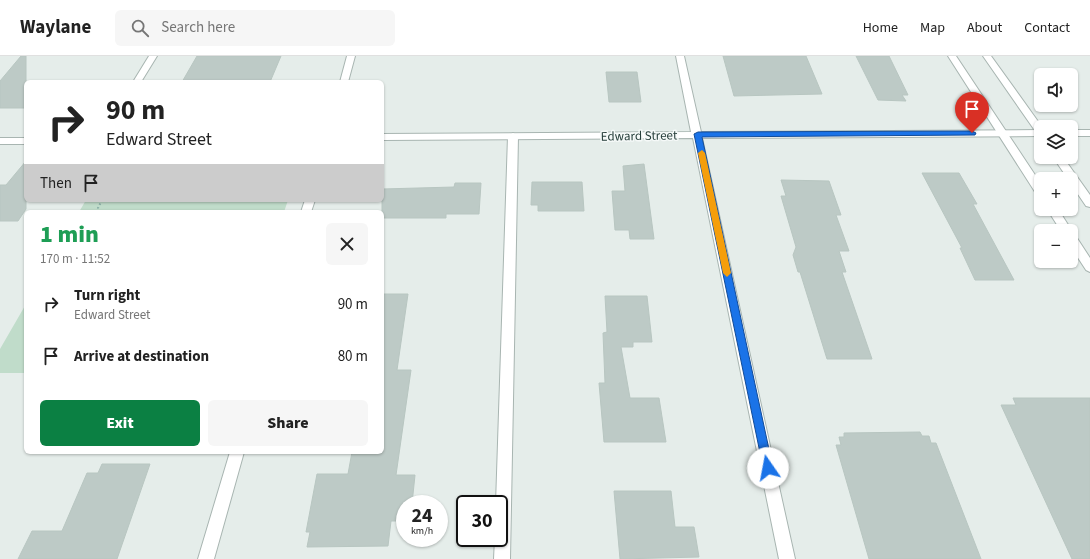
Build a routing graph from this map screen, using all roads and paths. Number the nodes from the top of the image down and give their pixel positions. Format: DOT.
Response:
graph roads {
  1 [pos="153,56"];
  2 [pos="351,56"];
  3 [pos="680,56"];
  4 [pos="952,56"];
  5 [pos="987,56"];
  6 [pos="138,80"];
  7 [pos="345,80"];
  8 [pos="1034,123"];
  9 [pos="1003,133"];
  10 [pos="1034,133"];
  11 [pos="1078,133"];
  12 [pos="1090,133"];
  13 [pos="698,134"];
  14 [pos="513,136"];
  15 [pos="384,137"];
  16 [pos="0,141"];
  17 [pos="24,141"];
  18 [pos="1063,164"];
  19 [pos="1034,181"];
  20 [pos="1090,203"];
  21 [pos="1078,249"];
  22 [pos="1090,267"];
  23 [pos="236,454"];
  24 [pos="206,559"];
  25 [pos="502,559"];
  26 [pos="787,559"];
  1 -- 6 [label="street"];
  2 -- 7 [label="street"];
  3 -- 13 [label="street"];
  4 -- 9 [label="street"];
  5 -- 8 [label="street"];
  9 -- 10 [label="street, Edward Street"];
  9 -- 13 [label="street, Edward Street"];
  9 -- 19 [label="street"];
  11 -- 12 [label="street"];
  13 -- 14 [label="street, Edward Street"];
  13 -- 26 [label="street"];
  14 -- 15 [label="street, Edward Street"];
  14 -- 25 [label="street"];
  16 -- 17 [label="street"];
  18 -- 20 [label="street"];
  21 -- 22 [label="street"];
  23 -- 24 [label="street"];
}
